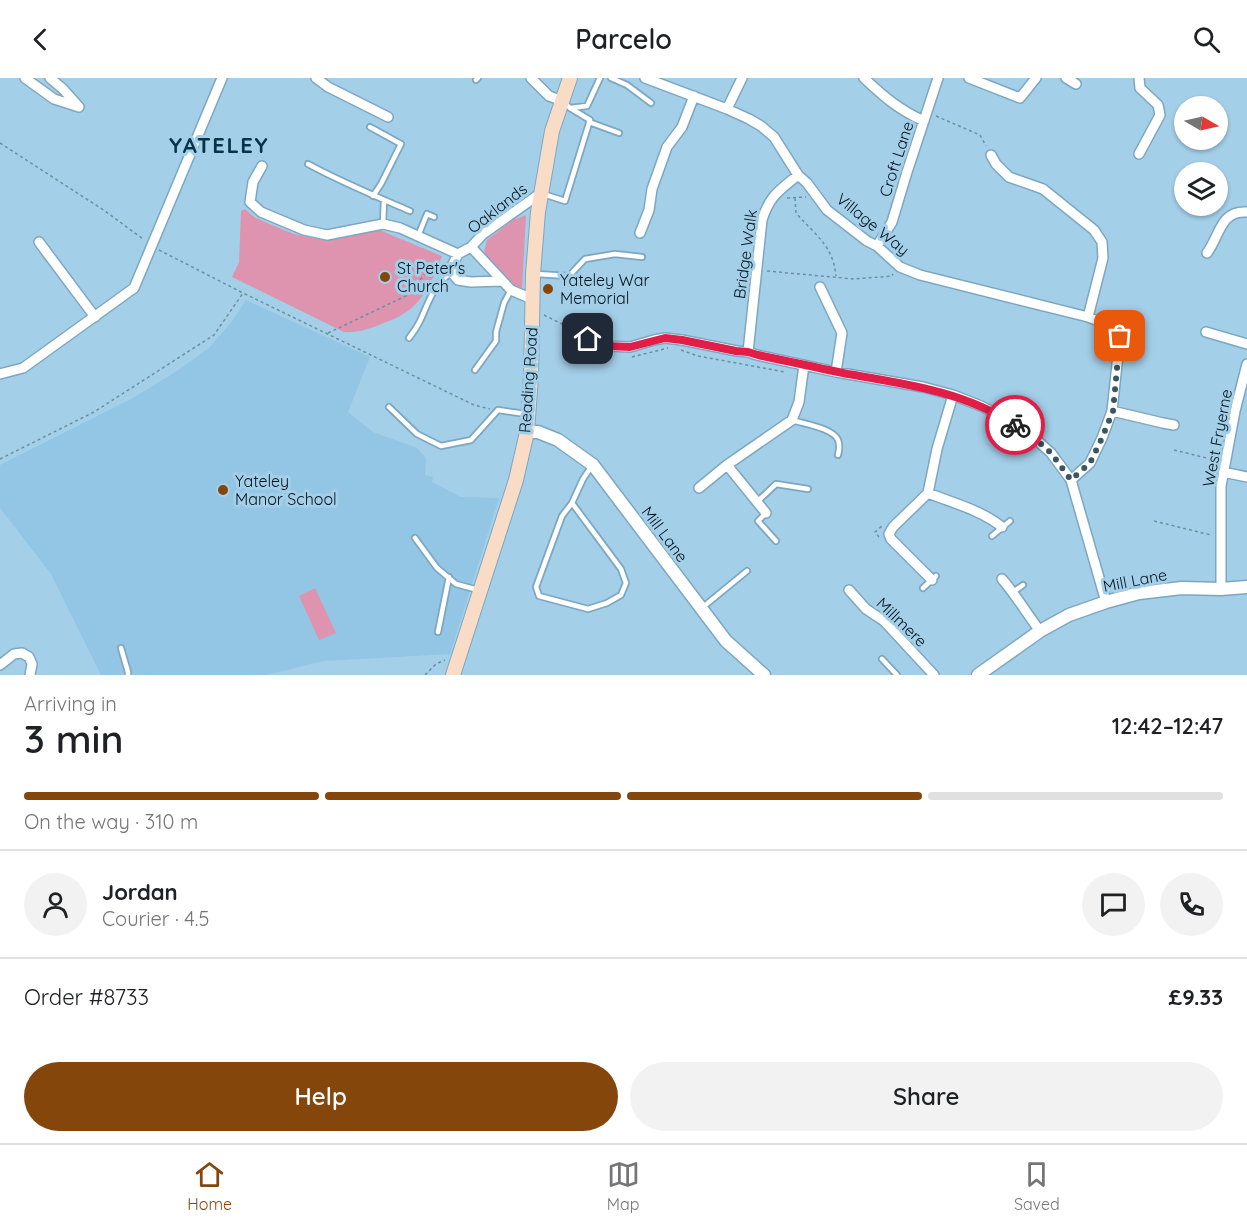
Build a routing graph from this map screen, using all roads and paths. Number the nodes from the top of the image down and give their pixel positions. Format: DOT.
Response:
graph roads {
  1 [pos="25,78"];
  2 [pos="51,78"];
  3 [pos="222,78"];
  4 [pos="316,78"];
  5 [pos="531,78"];
  6 [pos="570,78"];
  7 [pos="600,78"];
  8 [pos="611,78"];
  9 [pos="645,78"];
  10 [pos="742,78"];
  11 [pos="864,78"];
  12 [pos="938,78"];
  13 [pos="969,78"];
  14 [pos="1036,78"];
  15 [pos="1066,78"];
  16 [pos="1139,78"];
  17 [pos="670,82"];
  18 [pos="1076,84"];
  19 [pos="694,96"];
  20 [pos="651,103"];
  21 [pos="566,105"];
  22 [pos="728,109"];
  23 [pos="388,117"];
  24 [pos="926,117"];
  25 [pos="589,123"];
  26 [pos="370,127"];
  27 [pos="619,133"];
  28 [pos="0,143"];
  29 [pos="1139,154"];
  30 [pos="991,155"];
  31 [pos="308,164"];
  32 [pos="262,166"];
  33 [pos="798,175"];
  34 [pos="541,193"];
  35 [pos="774,194"];
  36 [pos="817,195"];
  37 [pos="373,196"];
  38 [pos="795,198"];
  39 [pos="384,200"];
  40 [pos="410,211"];
  41 [pos="1247,212"];
  42 [pos="434,217"];
  43 [pos="383,224"];
  44 [pos="640,233"];
  45 [pos="418,236"];
  46 [pos="39,242"];
  47 [pos="152,246"];
  48 [pos="877,246"];
  49 [pos="471,247"];
  50 [pos="1207,253"];
  51 [pos="458,254"];
  52 [pos="642,257"];
  53 [pos="408,265"];
  54 [pos="431,266"];
  55 [pos="900,267"];
  56 [pos="452,270"];
  57 [pos="758,270"];
  58 [pos="533,274"];
  59 [pos="836,277"];
  60 [pos="501,281"];
  61 [pos="820,287"];
  62 [pos="511,290"];
  63 [pos="243,293"];
  64 [pos="532,304"];
  65 [pos="95,317"];
  66 [pos="1088,317"];
  67 [pos="1206,332"];
  68 [pos="580,333"];
  69 [pos="327,334"];
  70 [pos="409,338"];
  71 [pos="1247,344"];
  72 [pos="748,352"];
  73 [pos="1247,364"];
  74 [pos="804,365"];
  75 [pos="475,370"];
  76 [pos="836,372"];
  77 [pos="0,374"];
  78 [pos="953,395"];
  79 [pos="389,407"];
  80 [pos="496,411"];
  81 [pos="1113,411"];
  82 [pos="528,414"];
  83 [pos="792,420"];
  84 [pos="1174,424"];
  85 [pos="527,432"];
  86 [pos="1174,450"];
  87 [pos="838,455"];
  88 [pos="0,459"];
  89 [pos="592,465"];
  90 [pos="727,465"];
  91 [pos="1224,467"];
  92 [pos="1247,477"];
  93 [pos="1071,480"];
  94 [pos="699,488"];
  95 [pos="808,489"];
  96 [pos="928,493"];
  97 [pos="757,502"];
  98 [pos="572,504"];
  99 [pos="766,513"];
  100 [pos="1010,521"];
  101 [pos="1154,521"];
  102 [pos="1002,527"];
  103 [pos="992,536"];
  104 [pos="1221,537"];
  105 [pos="415,538"];
  106 [pos="776,541"];
  107 [pos="747,571"];
  108 [pos="449,577"];
  109 [pos="934,578"];
  110 [pos="1002,579"];
  111 [pos="1023,585"];
  112 [pos="1247,587"];
  113 [pos="923,588"];
  114 [pos="1221,589"];
  115 [pos="849,590"];
  116 [pos="480,591"];
  117 [pos="1013,592"];
  118 [pos="1106,602"];
  119 [pos="700,609"];
  120 [pos="1040,631"];
  121 [pos="438,632"];
  122 [pos="121,648"];
  123 [pos="459,654"];
  124 [pos="882,659"];
  125 [pos="0,665"];
  126 [pos="758,673"];
  127 [pos="30,675"];
  128 [pos="128,675"];
  129 [pos="425,675"];
  130 [pos="453,675"];
  131 [pos="897,675"];
  132 [pos="934,675"];
  133 [pos="978,675"];
  1 -- 2 [label="street"];
  3 -- 47 [label="street"];
  4 -- 23 [label="street"];
  5 -- 21 [label="street"];
  6 -- 21 [label="main road, Reading Road"];
  7 -- 21 [label="lane"];
  8 -- 20 [label="lane"];
  9 -- 17 [label="street, Village Way"];
  10 -- 22 [label="street"];
  11 -- 24 [label="street"];
  12 -- 24 [label="street, Croft Lane"];
  13 -- 14 [label="street"];
  15 -- 18 [label="street"];
  16 -- 29 [label="street"];
  17 -- 19 [label="street, Village Way"];
  19 -- 22 [label="street, Village Way"];
  19 -- 44 [label="street"];
  21 -- 25 [label="lane"];
  21 -- 34 [label="main road, Reading Road"];
  22 -- 33 [label="street, Village Way"];
  24 -- 30 [label="path"];
  24 -- 48 [label="street, Croft Lane"];
  25 -- 27 [label="lane"];
  25 -- 34 [label="lane"];
  26 -- 37 [label="lane"];
  28 -- 47 [label="path"];
  30 -- 66 [label="street"];
  31 -- 37 [label="lane"];
  32 -- 43 [label="street, Oaklands"];
  33 -- 35 [label="street, Bridge Walk"];
  33 -- 36 [label="street, Village Way"];
  34 -- 49 [label="street, Oaklands"];
  34 -- 58 [label="main road, Reading Road"];
  35 -- 38 [label="path"];
  35 -- 57 [label="street, Bridge Walk"];
  36 -- 38 [label="path"];
  36 -- 48 [label="street, Village Way"];
  37 -- 39 [label="lane"];
  38 -- 59 [label="path"];
  39 -- 40 [label="lane"];
  39 -- 43 [label="lane"];
  41 -- 50 [label="street"];
  42 -- 45 [label="lane"];
  43 -- 45 [label="street, Oaklands"];
  45 -- 51 [label="street, Oaklands"];
  46 -- 65 [label="street"];
  47 -- 63 [label="path"];
  47 -- 65 [label="street"];
  48 -- 55 [label="street, Village Way"];
  49 -- 51 [label="street, Oaklands"];
  49 -- 60 [label="street, Oaklands"];
  51 -- 56 [label="street, Oaklands"];
  52 -- 58 [label="lane"];
  53 -- 54 [label="path"];
  54 -- 56 [label="path"];
  54 -- 69 [label="path"];
  55 -- 59 [label="path"];
  55 -- 66 [label="street, Village Way"];
  56 -- 60 [label="street"];
  56 -- 70 [label="lane"];
  57 -- 59 [label="path"];
  57 -- 72 [label="street, Bridge Walk"];
  58 -- 64 [label="main road, Reading Road"];
  60 -- 62 [label="street, Oaklands"];
  61 -- 76 [label="street"];
  62 -- 64 [label="street, Oaklands"];
  62 -- 75 [label="lane"];
  63 -- 69 [label="path"];
  63 -- 88 [label="path"];
  64 -- 68 [label="path"];
  64 -- 82 [label="main road, Reading Road"];
  65 -- 77 [label="street"];
  66 -- 81 [label="street, Village Way"];
  67 -- 71 [label="street"];
  68 -- 72 [label="street"];
  69 -- 80 [label="path"];
  72 -- 74 [label="street"];
  73 -- 91 [label="street, West Fryerne"];
  74 -- 76 [label="street"];
  74 -- 83 [label="street"];
  76 -- 78 [label="street"];
  78 -- 93 [label="street"];
  78 -- 96 [label="street"];
  79 -- 80 [label="lane"];
  80 -- 82 [label="lane"];
  81 -- 84 [label="street"];
  81 -- 93 [label="street, Village Way"];
  82 -- 85 [label="main road, Reading Road"];
  83 -- 87 [label="lane"];
  83 -- 90 [label="street"];
  85 -- 89 [label="street, Mill Lane"];
  85 -- 116 [label="main road, Reading Road"];
  86 -- 91 [label="path"];
  89 -- 98 [label="lane"];
  89 -- 119 [label="street, Mill Lane"];
  90 -- 94 [label="street"];
  90 -- 97 [label="street"];
  91 -- 92 [label="street"];
  91 -- 104 [label="street, West Fryerne"];
  93 -- 118 [label="street"];
  95 -- 97 [label="lane"];
  96 -- 102 [label="street"];
  96 -- 109 [label="street"];
  97 -- 99 [label="street"];
  98 -- 98 [label="lane"];
  99 -- 106 [label="lane"];
  100 -- 102 [label="lane"];
  101 -- 104 [label="path"];
  102 -- 103 [label="lane"];
  104 -- 114 [label="street, West Fryerne"];
  105 -- 108 [label="lane"];
  107 -- 119 [label="lane"];
  108 -- 116 [label="lane"];
  108 -- 121 [label="lane"];
  109 -- 113 [label="lane"];
  110 -- 117 [label="street"];
  111 -- 117 [label="lane"];
  112 -- 114 [label="street, Mill Lane"];
  114 -- 118 [label="street, Mill Lane"];
  115 -- 132 [label="street, Millmere"];
  116 -- 123 [label="main road, Reading Road"];
  117 -- 120 [label="street"];
  118 -- 120 [label="street, Mill Lane"];
  119 -- 126 [label="street, Mill Lane"];
  120 -- 133 [label="street, Mill Lane"];
  122 -- 128 [label="lane"];
  123 -- 129 [label="path"];
  123 -- 130 [label="main road, Reading Road"];
  124 -- 131 [label="lane"];
  125 -- 127 [label="street"];
}
